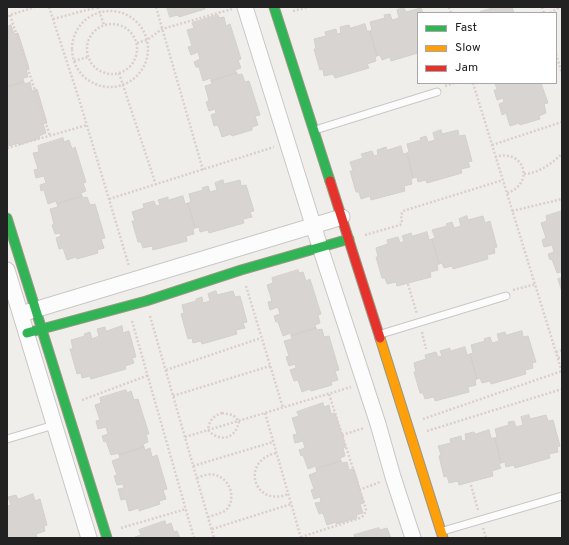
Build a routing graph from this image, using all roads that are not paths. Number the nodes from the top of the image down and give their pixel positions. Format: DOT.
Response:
graph roads {
  1 [pos="245,7"];
  2 [pos="274,7"];
  3 [pos="437,92"];
  4 [pos="315,130"];
  5 [pos="342,217"];
  6 [pos="7,218"];
  7 [pos="313,226"];
  8 [pos="349,239"];
  9 [pos="320,247"];
  10 [pos="7,270"];
  11 [pos="504,296"];
  12 [pos="36,310"];
  13 [pos="21,314"];
  14 [pos="42,328"];
  15 [pos="27,333"];
  16 [pos="379,335"];
  17 [pos="54,426"];
  18 [pos="7,439"];
  19 [pos="562,496"];
  20 [pos="106,535"];
  21 [pos="442,535"];
  22 [pos="89,538"];
  23 [pos="414,538"];
  1 -- 7 [label="street"];
  2 -- 4 [label="street"];
  3 -- 4 [label="lane"];
  4 -- 5 [label="street"];
  5 -- 7 [label="street"];
  5 -- 8 [label="street"];
  6 -- 12 [label="street"];
  7 -- 9 [label="street"];
  7 -- 12 [label="street"];
  8 -- 9 [label="street"];
  8 -- 16 [label="street"];
  9 -- 14 [label="street"];
  9 -- 23 [label="street"];
  10 -- 13 [label="street"];
  11 -- 16 [label="lane"];
  12 -- 13 [label="street"];
  12 -- 14 [label="street"];
  13 -- 15 [label="street"];
  14 -- 15 [label="street"];
  14 -- 20 [label="street"];
  15 -- 17 [label="street"];
  16 -- 21 [label="street"];
  17 -- 18 [label="lane"];
  17 -- 22 [label="street"];
  19 -- 21 [label="lane"];
}
